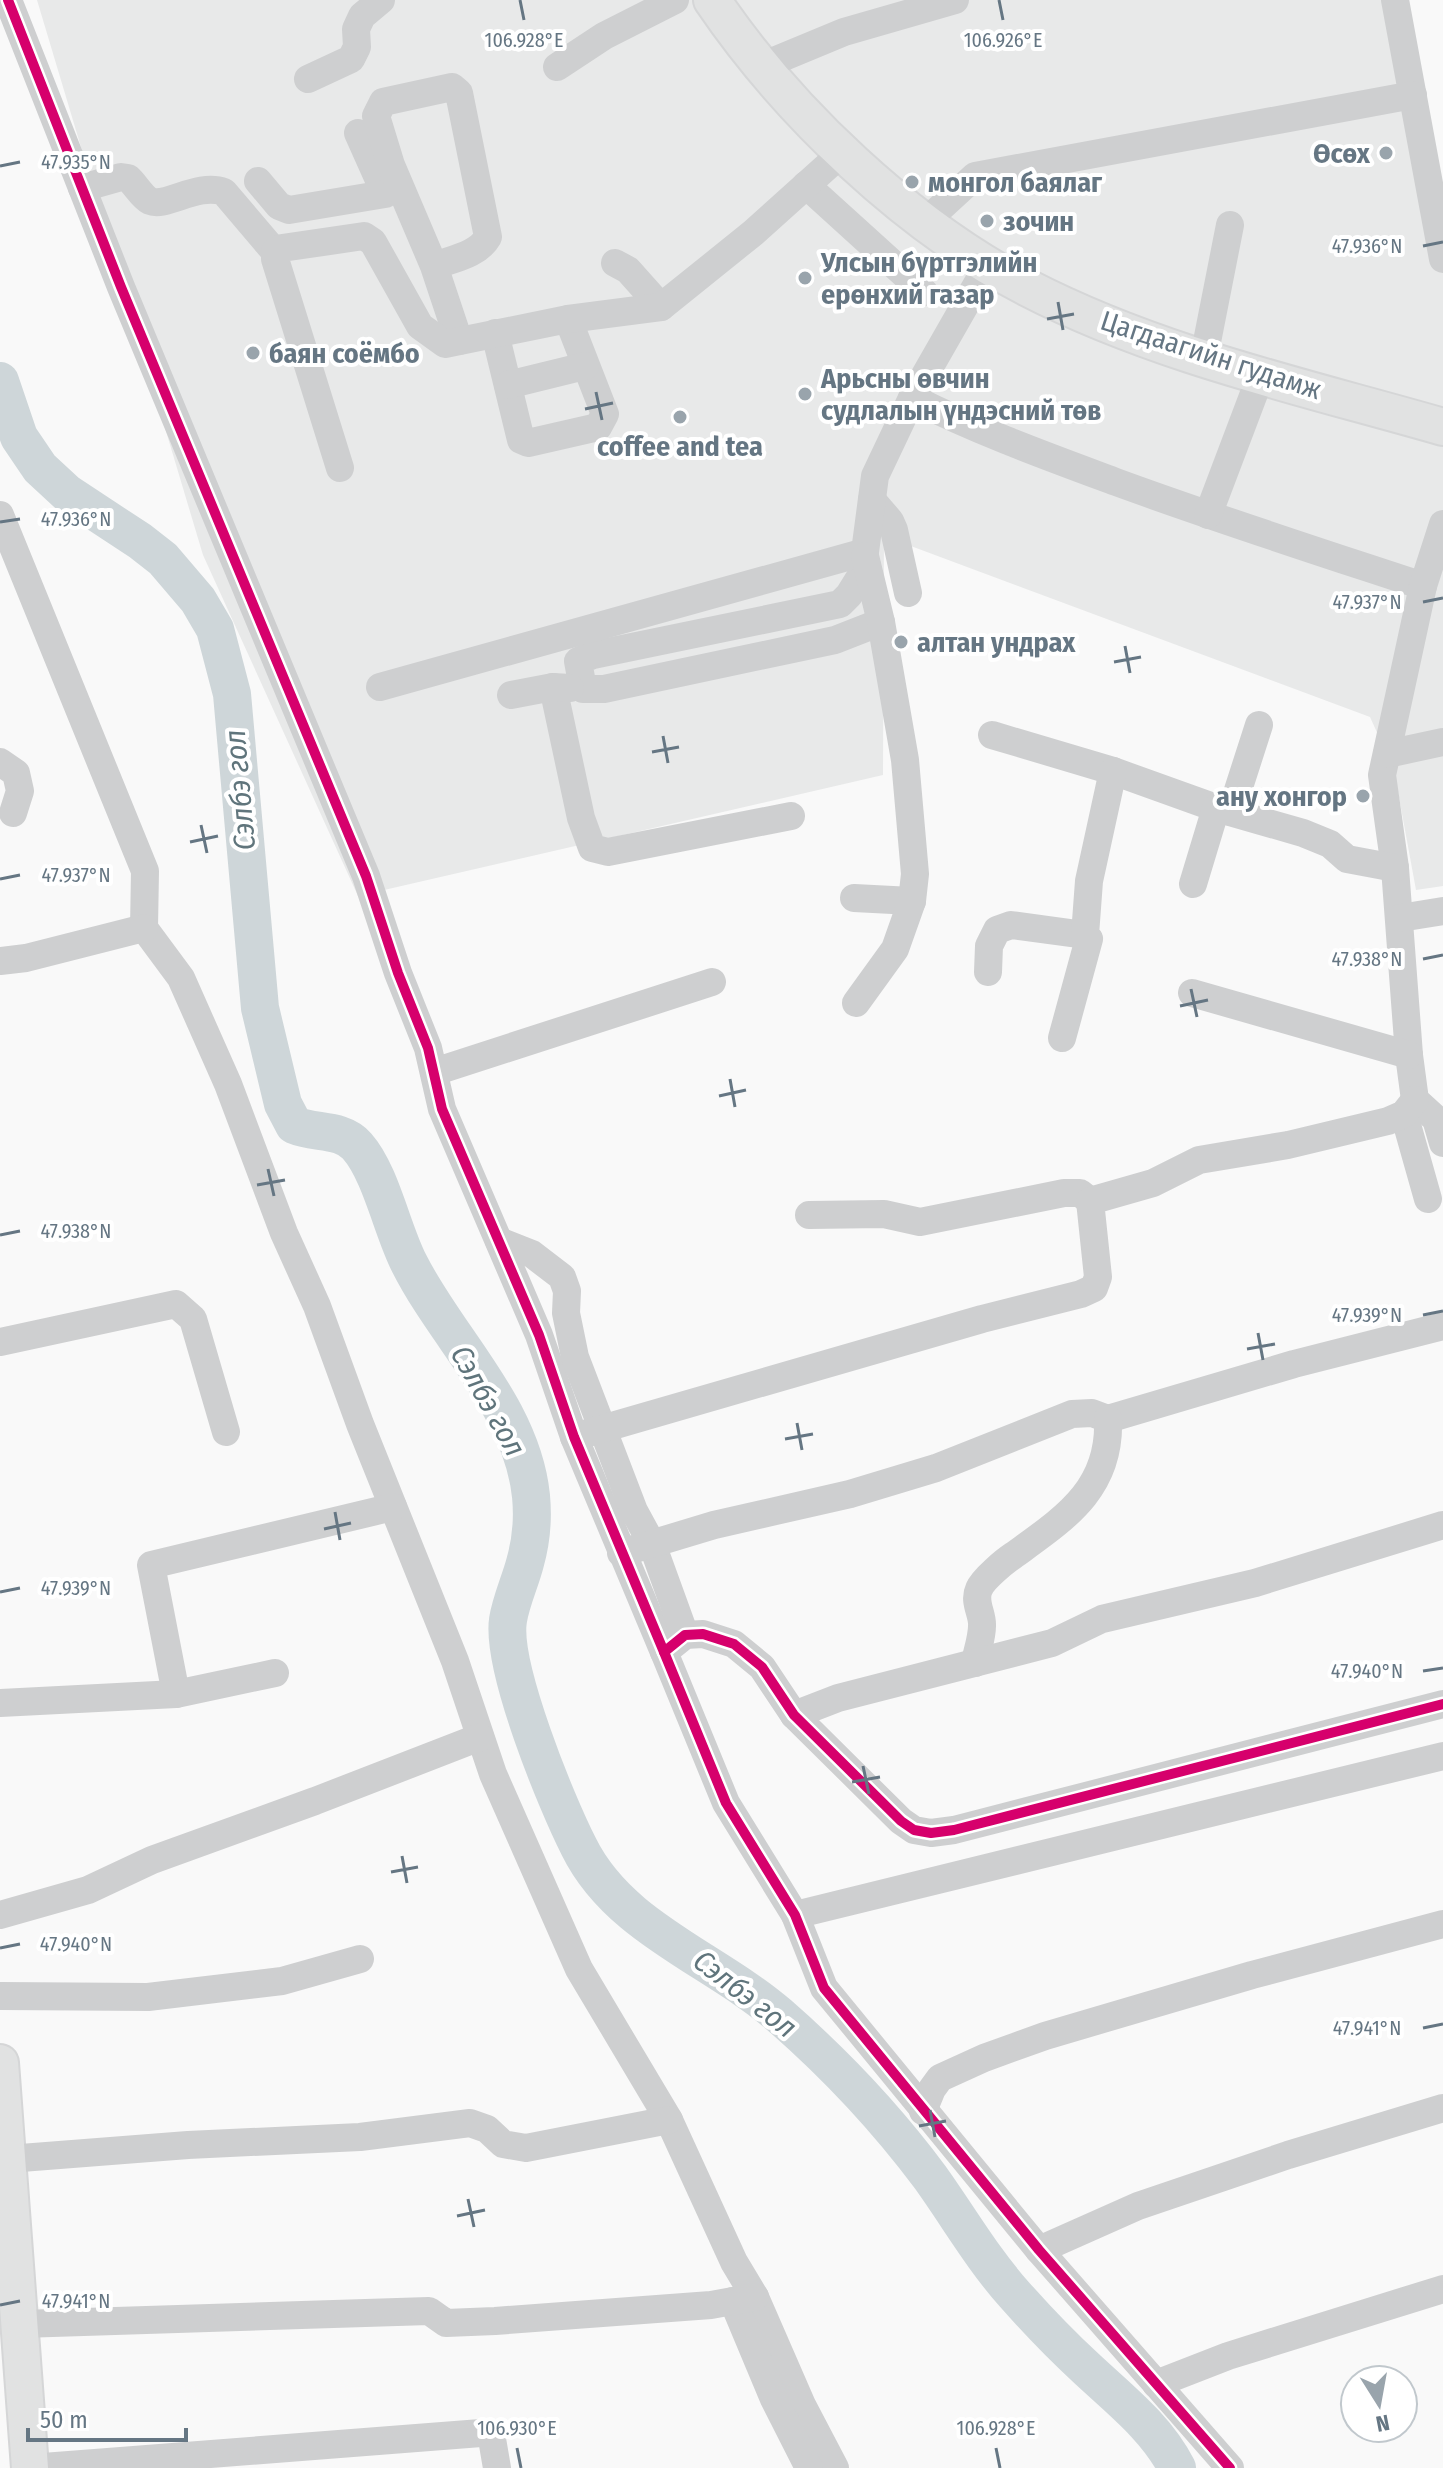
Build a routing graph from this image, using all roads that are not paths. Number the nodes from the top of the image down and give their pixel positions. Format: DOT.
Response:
graph roads {
  1 [pos="8,0"];
  2 [pos="381,0"];
  3 [pos="675,0"];
  4 [pos="712,0"];
  5 [pos="955,0"];
  6 [pos="1395,0"];
  7 [pos="762,66"];
  8 [pos="557,67"];
  9 [pos="308,79"];
  10 [pos="1413,95"];
  11 [pos="358,133"];
  12 [pos="842,153"];
  13 [pos="258,181"];
  14 [pos="806,185"];
  15 [pos="82,188"];
  16 [pos="385,194"];
  17 [pos="925,222"];
  18 [pos="1230,225"];
  19 [pos="1440,227"];
  20 [pos="275,252"];
  21 [pos="1443,259"];
  22 [pos="615,263"];
  23 [pos="988,265"];
  24 [pos="436,272"];
  25 [pos="924,292"];
  26 [pos="661,307"];
  27 [pos="568,319"];
  28 [pos="495,333"];
  29 [pos="459,341"];
  30 [pos="1204,357"];
  31 [pos="585,366"];
  32 [pos="1261,375"];
  33 [pos="508,385"];
  34 [pos="912,398"];
  35 [pos="1443,427"];
  36 [pos="340,468"];
  37 [pos="872,500"];
  38 [pos="0,515"];
  39 [pos="1208,515"];
  40 [pos="1443,524"];
  41 [pos="866,559"];
  42 [pos="1423,586"];
  43 [pos="908,593"];
  44 [pos="881,622"];
  45 [pos="380,687"];
  46 [pos="553,687"];
  47 [pos="583,689"];
  48 [pos="511,695"];
  49 [pos="1259,725"];
  50 [pos="992,735"];
  51 [pos="1443,742"];
  52 [pos="1387,754"];
  53 [pos="0,762"];
  54 [pos="1113,771"];
  55 [pos="1224,810"];
  56 [pos="13,813"];
  57 [pos="791,816"];
  58 [pos="1395,868"];
  59 [pos="1193,884"];
  60 [pos="854,898"];
  61 [pos="912,901"];
  62 [pos="1443,911"];
  63 [pos="1400,918"];
  64 [pos="144,928"];
  65 [pos="1085,935"];
  66 [pos="0,961"];
  67 [pos="988,972"];
  68 [pos="712,982"];
  69 [pos="1192,993"];
  70 [pos="856,1003"];
  71 [pos="1062,1038"];
  72 [pos="1409,1055"];
  73 [pos="434,1072"];
  74 [pos="1410,1107"];
  75 [pos="1443,1143"];
  76 [pos="1428,1199"];
  77 [pos="1090,1201"];
  78 [pos="809,1215"];
  79 [pos="499,1241"];
  80 [pos="1443,1326"];
  81 [pos="0,1342"];
  82 [pos="1108,1419"];
  83 [pos="604,1429"];
  84 [pos="226,1432"];
  85 [pos="574,1437"];
  86 [pos="393,1507"];
  87 [pos="1443,1525"];
  88 [pos="652,1544"];
  89 [pos="621,1553"];
  90 [pos="674,1644"];
  91 [pos="975,1663"];
  92 [pos="275,1673"];
  93 [pos="176,1694"];
  94 [pos="0,1703"];
  95 [pos="1443,1704"];
  96 [pos="794,1715"];
  97 [pos="480,1737"];
  98 [pos="1443,1756"];
  99 [pos="0,1915"];
  100 [pos="795,1915"];
  101 [pos="1443,1924"];
  102 [pos="360,1959"];
  103 [pos="0,1996"];
  104 [pos="0,2063"];
  105 [pos="1443,2108"];
  106 [pos="923,2111"];
  107 [pos="669,2120"];
  108 [pos="8,2159"];
  109 [pos="1039,2250"];
  110 [pos="1443,2289"];
  111 [pos="744,2299"];
  112 [pos="14,2335"];
  113 [pos="1156,2384"];
  114 [pos="245,2459"];
  115 [pos="30,2468"];
  116 [pos="497,2468"];
  117 [pos="809,2468"];
  118 [pos="835,2468"];
  119 [pos="1230,2468"];
  1 -- 15 [label="street"];
  2 -- 9 [label="street"];
  3 -- 8 [label="street"];
  4 -- 7 [label="main road, Цагдаагийн гудамж"];
  5 -- 7 [label="street"];
  6 -- 10 [label="street"];
  7 -- 12 [label="main road, Цагдаагийн гудамж"];
  10 -- 17 [label="street"];
  10 -- 19 [label="street"];
  11 -- 16 [label="street"];
  12 -- 14 [label="street"];
  12 -- 17 [label="main road, Цагдаагийн гудамж"];
  13 -- 16 [label="street"];
  14 -- 25 [label="street"];
  14 -- 26 [label="street"];
  15 -- 20 [label="street"];
  15 -- 73 [label="street"];
  16 -- 24 [label="street"];
  17 -- 23 [label="main road, Цагдаагийн гудамж"];
  18 -- 30 [label="street"];
  19 -- 21 [label="street"];
  20 -- 29 [label="street"];
  20 -- 36 [label="street"];
  22 -- 26 [label="street"];
  23 -- 30 [label="main road, Цагдаагийн гудамж"];
  23 -- 34 [label="street"];
  24 -- 24 [label="street"];
  24 -- 29 [label="street"];
  26 -- 27 [label="street"];
  27 -- 28 [label="street"];
  27 -- 31 [label="street"];
  28 -- 29 [label="street"];
  28 -- 33 [label="street"];
  30 -- 32 [label="main road, Цагдаагийн гудамж"];
  31 -- 33 [label="street"];
  31 -- 33 [label="street"];
  32 -- 35 [label="main road, Цагдаагийн гудамж"];
  32 -- 39 [label="street"];
  34 -- 37 [label="street"];
  34 -- 39 [label="street"];
  37 -- 41 [label="street"];
  37 -- 43 [label="street"];
  38 -- 64 [label="street"];
  39 -- 42 [label="street"];
  40 -- 42 [label="street"];
  41 -- 44 [label="street"];
  41 -- 45 [label="street"];
  41 -- 47 [label="street"];
  42 -- 52 [label="street"];
  44 -- 47 [label="street"];
  44 -- 61 [label="street"];
  46 -- 47 [label="street"];
  46 -- 48 [label="street"];
  46 -- 57 [label="street"];
  49 -- 55 [label="street"];
  50 -- 54 [label="street"];
  51 -- 52 [label="street"];
  52 -- 58 [label="street"];
  53 -- 56 [label="street"];
  54 -- 55 [label="street"];
  54 -- 65 [label="street"];
  55 -- 58 [label="street"];
  55 -- 59 [label="street"];
  58 -- 63 [label="street"];
  60 -- 61 [label="street"];
  61 -- 70 [label="street"];
  62 -- 63 [label="street"];
  63 -- 72 [label="street"];
  64 -- 66 [label="street"];
  64 -- 86 [label="street"];
  65 -- 67 [label="street"];
  65 -- 71 [label="street"];
  68 -- 73 [label="street"];
  69 -- 72 [label="street"];
  72 -- 74 [label="street"];
  73 -- 79 [label="street"];
  74 -- 75 [label="street"];
  74 -- 76 [label="street"];
  74 -- 77 [label="street"];
  77 -- 78 [label="street"];
  77 -- 83 [label="street"];
  79 -- 83 [label="street"];
  79 -- 85 [label="street"];
  80 -- 82 [label="street"];
  81 -- 84 [label="street"];
  82 -- 88 [label="street"];
  82 -- 91 [label="street"];
  83 -- 85 [label="street"];
  83 -- 88 [label="street"];
  85 -- 89 [label="street"];
  86 -- 93 [label="street"];
  86 -- 97 [label="street"];
  87 -- 91 [label="street"];
  88 -- 89 [label="street"];
  88 -- 90 [label="street"];
  89 -- 90 [label="street"];
  90 -- 96 [label="street"];
  90 -- 100 [label="street"];
  91 -- 96 [label="street"];
  92 -- 93 [label="street"];
  93 -- 94 [label="street"];
  95 -- 96 [label="street"];
  97 -- 99 [label="street"];
  97 -- 107 [label="street"];
  98 -- 100 [label="street"];
  100 -- 106 [label="street"];
  101 -- 106 [label="street"];
  102 -- 103 [label="street"];
  104 -- 108 [label="main road"];
  105 -- 109 [label="street"];
  106 -- 109 [label="street"];
  107 -- 108 [label="street"];
  107 -- 111 [label="street"];
  108 -- 112 [label="main road"];
  109 -- 113 [label="street"];
  110 -- 113 [label="street"];
  111 -- 112 [label="street"];
  111 -- 117 [label="street"];
  111 -- 118 [label="street"];
  112 -- 115 [label="main road"];
  113 -- 119 [label="street"];
  114 -- 115 [label="street"];
  114 -- 116 [label="street"];
}
